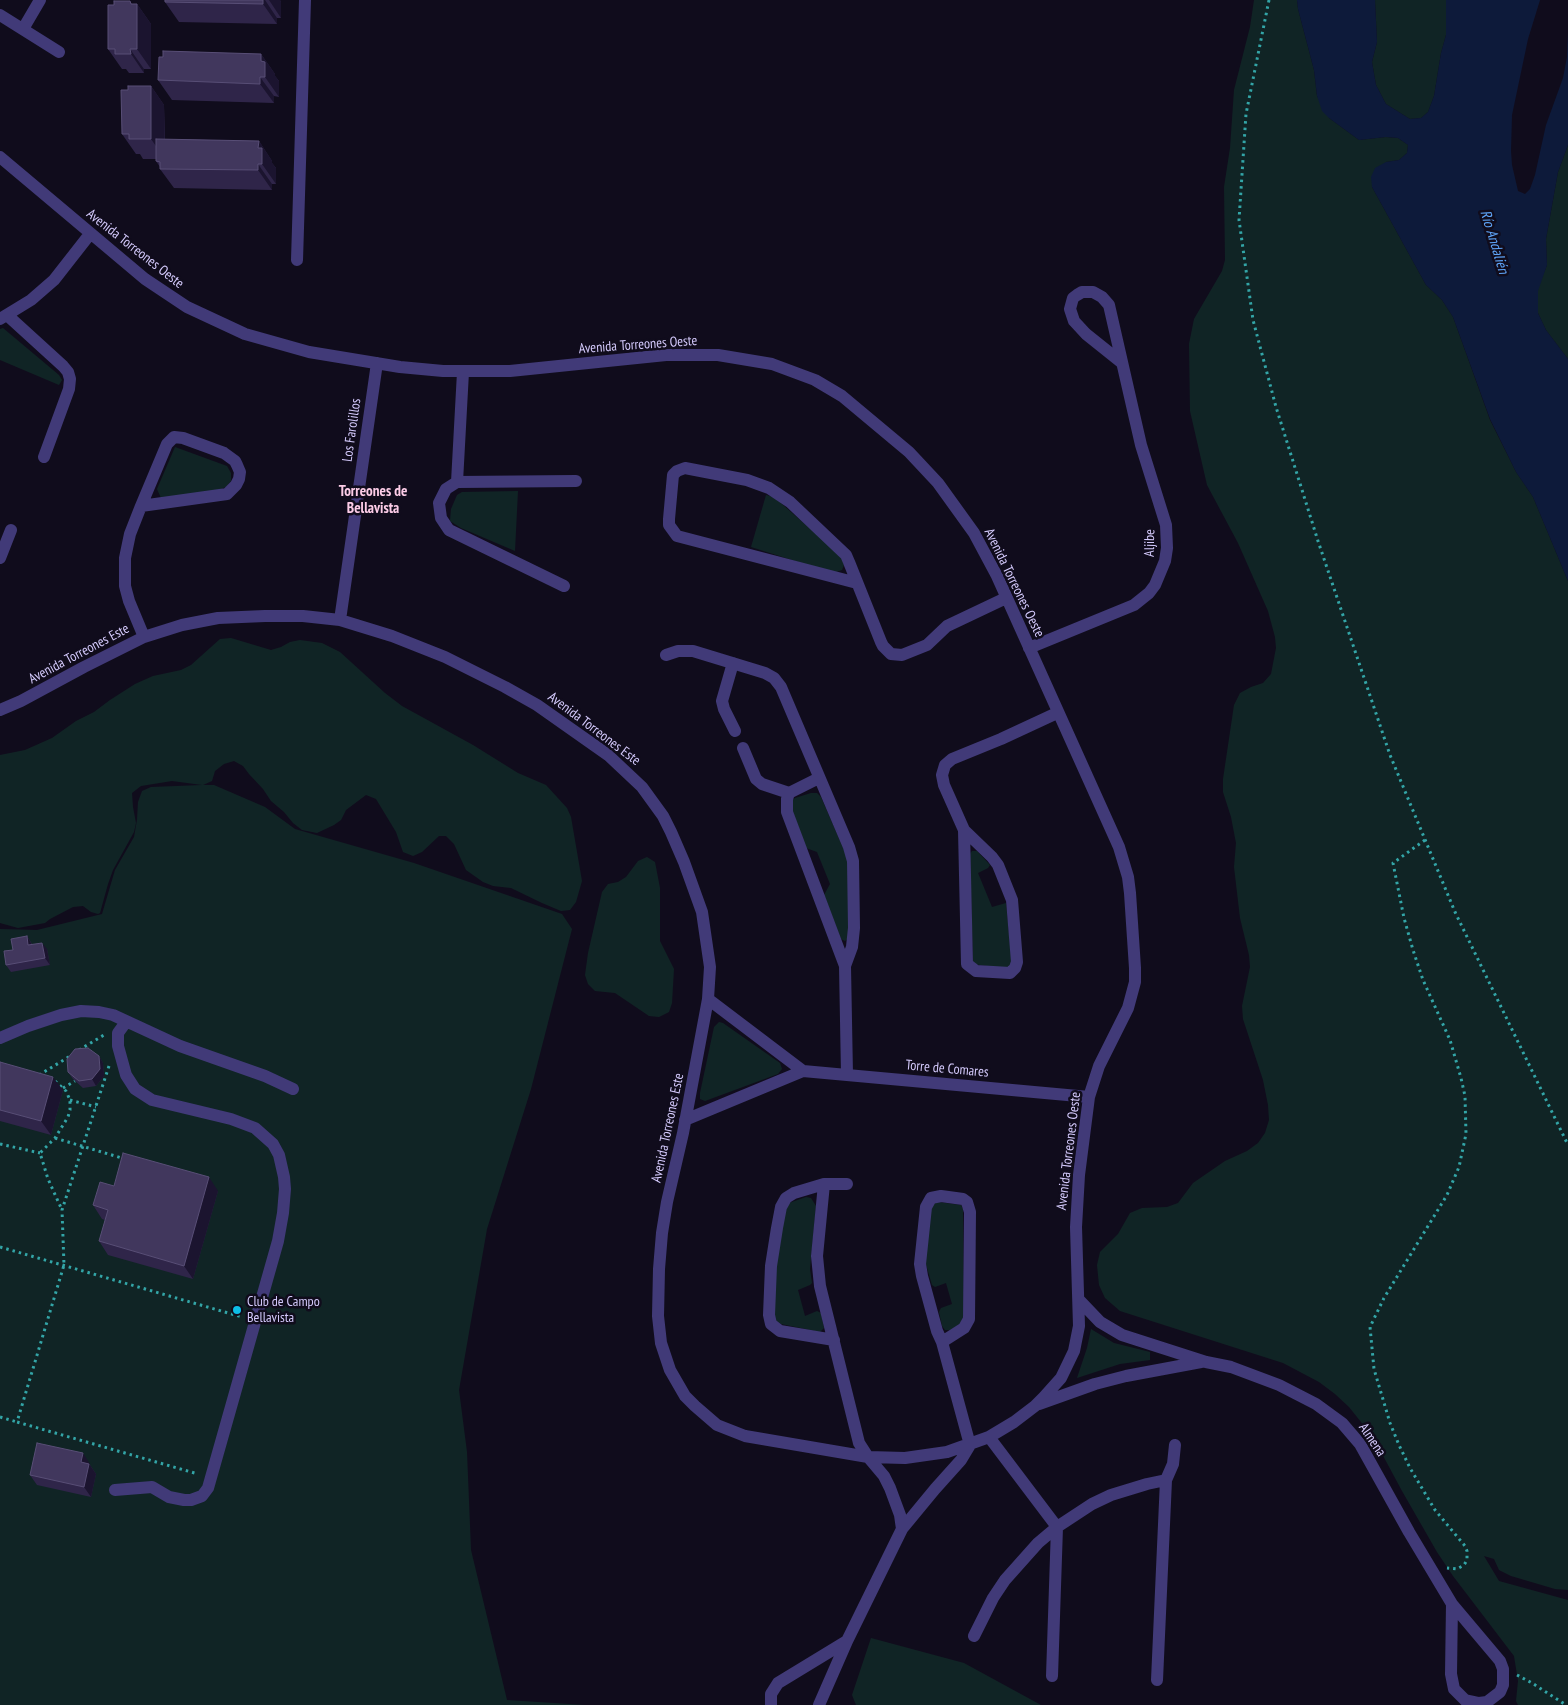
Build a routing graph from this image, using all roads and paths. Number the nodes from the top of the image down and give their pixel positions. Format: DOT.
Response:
graph roads {
  1 [pos="40,0"];
  2 [pos="305,0"];
  3 [pos="1269,0"];
  4 [pos="0,15"];
  5 [pos="23,28"];
  6 [pos="59,52"];
  7 [pos="0,157"];
  8 [pos="90,234"];
  9 [pos="297,260"];
  10 [pos="4,317"];
  11 [pos="1121,362"];
  12 [pos="377,363"];
  13 [pos="463,372"];
  14 [pos="44,457"];
  15 [pos="576,481"];
  16 [pos="457,482"];
  17 [pos="141,506"];
  18 [pos="11,530"];
  19 [pos="0,558"];
  20 [pos="857,582"];
  21 [pos="564,586"];
  22 [pos="1006,598"];
  23 [pos="340,620"];
  24 [pos="144,637"];
  25 [pos="1029,648"];
  26 [pos="666,656"];
  27 [pos="733,663"];
  28 [pos="0,710"];
  29 [pos="1057,713"];
  30 [pos="735,730"];
  31 [pos="743,748"];
  32 [pos="820,778"];
  33 [pos="789,792"];
  34 [pos="964,830"];
  35 [pos="1425,840"];
  36 [pos="846,966"];
  37 [pos="708,1000"];
  38 [pos="126,1022"];
  39 [pos="0,1038"];
  40 [pos="109,1064"];
  41 [pos="803,1071"];
  42 [pos="847,1075"];
  43 [pos="75,1081"];
  44 [pos="63,1088"];
  45 [pos="293,1089"];
  46 [pos="1089,1097"];
  47 [pos="70,1100"];
  48 [pos="96,1107"];
  49 [pos="685,1120"];
  50 [pos="55,1138"];
  51 [pos="0,1144"];
  52 [pos="1568,1145"];
  53 [pos="82,1147"];
  54 [pos="40,1153"];
  55 [pos="130,1161"];
  56 [pos="824,1184"];
  57 [pos="847,1184"];
  58 [pos="62,1210"];
  59 [pos="0,1247"];
  60 [pos="64,1265"];
  61 [pos="1079,1300"];
  62 [pos="251,1319"];
  63 [pos="834,1340"];
  64 [pos="942,1342"];
  65 [pos="1206,1362"];
  66 [pos="1035,1406"];
  67 [pos="0,1417"];
  68 [pos="17,1422"];
  69 [pos="989,1437"];
  70 [pos="970,1445"];
  71 [pos="1175,1445"];
  72 [pos="868,1457"];
  73 [pos="207,1476"];
  74 [pos="1166,1480"];
  75 [pos="115,1490"];
  76 [pos="1057,1527"];
  77 [pos="902,1529"];
  78 [pos="1435,1576"];
  79 [pos="1452,1604"];
  80 [pos="974,1636"];
  81 [pos="847,1641"];
  82 [pos="1503,1668"];
  83 [pos="1052,1676"];
  84 [pos="1157,1680"];
  85 [pos="771,1705"];
  86 [pos="819,1705"];
  87 [pos="1566,1705"];
  1 -- 5 [label="street"];
  2 -- 9 [label="street"];
  3 -- 35 [label="path"];
  4 -- 5 [label="street"];
  5 -- 6 [label="street"];
  7 -- 8 [label="street, Avenida Torreones Oeste"];
  8 -- 10 [label="street"];
  8 -- 12 [label="street, Avenida Torreones Oeste"];
  10 -- 14 [label="street"];
  11 -- 11 [label="street, Aljibe"];
  11 -- 25 [label="street, Aljibe"];
  12 -- 13 [label="street, Avenida Torreones Oeste"];
  12 -- 23 [label="street, Los Farolillos"];
  13 -- 16 [label="street"];
  13 -- 22 [label="street, Avenida Torreones Oeste"];
  15 -- 16 [label="street"];
  16 -- 21 [label="street"];
  17 -- 17 [label="street"];
  17 -- 24 [label="street"];
  18 -- 19 [label="street"];
  20 -- 20 [label="street"];
  20 -- 22 [label="street"];
  22 -- 25 [label="street, Avenida Torreones Oeste"];
  23 -- 24 [label="street, Avenida Torreones Este"];
  23 -- 37 [label="street, Avenida Torreones Este"];
  24 -- 28 [label="street, Avenida Torreones Este"];
  25 -- 29 [label="street, Avenida Torreones Oeste"];
  26 -- 27 [label="street"];
  27 -- 30 [label="street"];
  27 -- 32 [label="street"];
  29 -- 34 [label="street"];
  29 -- 46 [label="street, Avenida Torreones Oeste"];
  31 -- 33 [label="street"];
  32 -- 33 [label="street"];
  32 -- 36 [label="street"];
  33 -- 36 [label="street"];
  34 -- 34 [label="street"];
  35 -- 52 [label="path"];
  35 -- 78 [label="path"];
  36 -- 42 [label="street"];
  37 -- 41 [label="street"];
  37 -- 49 [label="street, Avenida Torreones Este"];
  38 -- 39 [label="street"];
  38 -- 44 [label="path"];
  38 -- 45 [label="street"];
  38 -- 75 [label="street"];
  40 -- 48 [label="path"];
  41 -- 42 [label="street, Torre de Comares"];
  41 -- 49 [label="street, Torre de Comares"];
  42 -- 46 [label="street, Torre de Comares"];
  43 -- 44 [label="path"];
  44 -- 47 [label="path"];
  46 -- 61 [label="street, Avenida Torreones Oeste"];
  47 -- 48 [label="path"];
  47 -- 50 [label="path"];
  48 -- 53 [label="path"];
  49 -- 72 [label="street, Avenida Torreones Este"];
  50 -- 53 [label="path"];
  50 -- 54 [label="path"];
  51 -- 54 [label="path"];
  53 -- 55 [label="path"];
  53 -- 58 [label="path"];
  54 -- 58 [label="path"];
  56 -- 57 [label="street"];
  56 -- 63 [label="street"];
  56 -- 63 [label="street"];
  58 -- 60 [label="path"];
  59 -- 60 [label="path"];
  60 -- 62 [label="path"];
  60 -- 68 [label="path"];
  61 -- 65 [label="street, Almena"];
  61 -- 66 [label="street, Avenida Torreones Oeste"];
  63 -- 72 [label="street"];
  64 -- 64 [label="street"];
  64 -- 70 [label="street"];
  65 -- 66 [label="street, Almena"];
  65 -- 78 [label="street, Almena"];
  66 -- 69 [label="street, Avenida Torreones Oeste"];
  67 -- 68 [label="path"];
  68 -- 73 [label="path"];
  69 -- 70 [label="street, Avenida Torreones Oeste"];
  69 -- 76 [label="street"];
  70 -- 72 [label="street, Avenida Torreones Oeste"];
  70 -- 77 [label="street"];
  71 -- 74 [label="street"];
  72 -- 77 [label="street"];
  74 -- 76 [label="street"];
  74 -- 84 [label="street"];
  76 -- 80 [label="street"];
  76 -- 83 [label="street"];
  77 -- 81 [label="street"];
  78 -- 79 [label="street, Almena"];
  79 -- 82 [label="street, Almena"];
  79 -- 82 [label="street"];
  81 -- 85 [label="street"];
  81 -- 86 [label="street"];
  82 -- 87 [label="path"];
}
